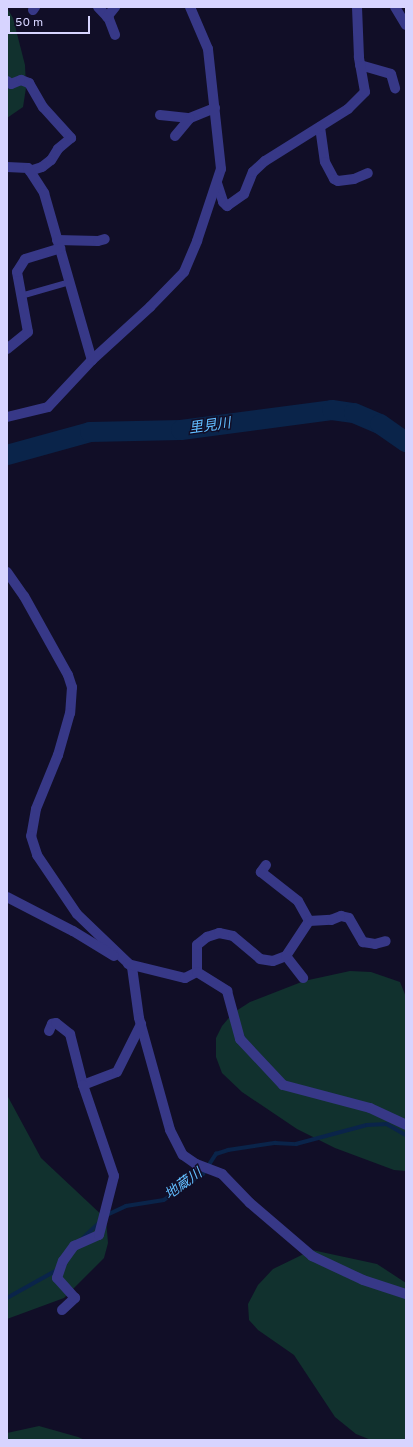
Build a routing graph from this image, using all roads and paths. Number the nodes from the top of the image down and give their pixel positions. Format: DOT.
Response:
graph roads {
  1 [pos="98,7"];
  2 [pos="115,7"];
  3 [pos="190,7"];
  4 [pos="357,7"];
  5 [pos="395,7"];
  6 [pos="107,17"];
  7 [pos="406,25"];
  8 [pos="115,35"];
  9 [pos="360,65"];
  10 [pos="7,81"];
  11 [pos="395,88"];
  12 [pos="215,108"];
  13 [pos="160,115"];
  14 [pos="190,118"];
  15 [pos="320,127"];
  16 [pos="176,136"];
  17 [pos="7,167"];
  18 [pos="30,171"];
  19 [pos="368,173"];
  20 [pos="217,183"];
  21 [pos="105,239"];
  22 [pos="58,244"];
  23 [pos="70,282"];
  24 [pos="21,296"];
  25 [pos="7,349"];
  26 [pos="92,360"];
  27 [pos="7,417"];
  28 [pos="7,572"];
  29 [pos="266,865"];
  30 [pos="7,897"];
  31 [pos="309,921"];
  32 [pos="386,941"];
  33 [pos="286,956"];
  34 [pos="132,966"];
  35 [pos="197,972"];
  36 [pos="303,978"];
  37 [pos="141,1024"];
  38 [pos="49,1031"];
  39 [pos="83,1085"];
  40 [pos="406,1125"];
  41 [pos="406,1294"];
  42 [pos="62,1310"];
  1 -- 6 [label="street"];
  2 -- 6 [label="street"];
  3 -- 12 [label="street"];
  4 -- 9 [label="street"];
  5 -- 7 [label="street"];
  6 -- 8 [label="street"];
  9 -- 11 [label="street"];
  9 -- 15 [label="street"];
  10 -- 18 [label="street"];
  12 -- 14 [label="street"];
  12 -- 20 [label="street"];
  13 -- 14 [label="street"];
  14 -- 16 [label="street"];
  15 -- 19 [label="street"];
  15 -- 20 [label="street"];
  17 -- 18 [label="street"];
  18 -- 22 [label="street"];
  20 -- 26 [label="street"];
  21 -- 22 [label="street"];
  22 -- 23 [label="street"];
  22 -- 24 [label="street"];
  23 -- 24 [label="lane"];
  23 -- 26 [label="street"];
  24 -- 25 [label="street"];
  26 -- 27 [label="street"];
  28 -- 34 [label="street"];
  29 -- 31 [label="street"];
  30 -- 34 [label="street"];
  31 -- 32 [label="street"];
  31 -- 33 [label="street"];
  33 -- 35 [label="street"];
  33 -- 36 [label="street"];
  34 -- 35 [label="street"];
  34 -- 37 [label="street"];
  35 -- 40 [label="street"];
  37 -- 39 [label="street"];
  37 -- 41 [label="street"];
  38 -- 39 [label="street"];
  39 -- 42 [label="street"];
}
